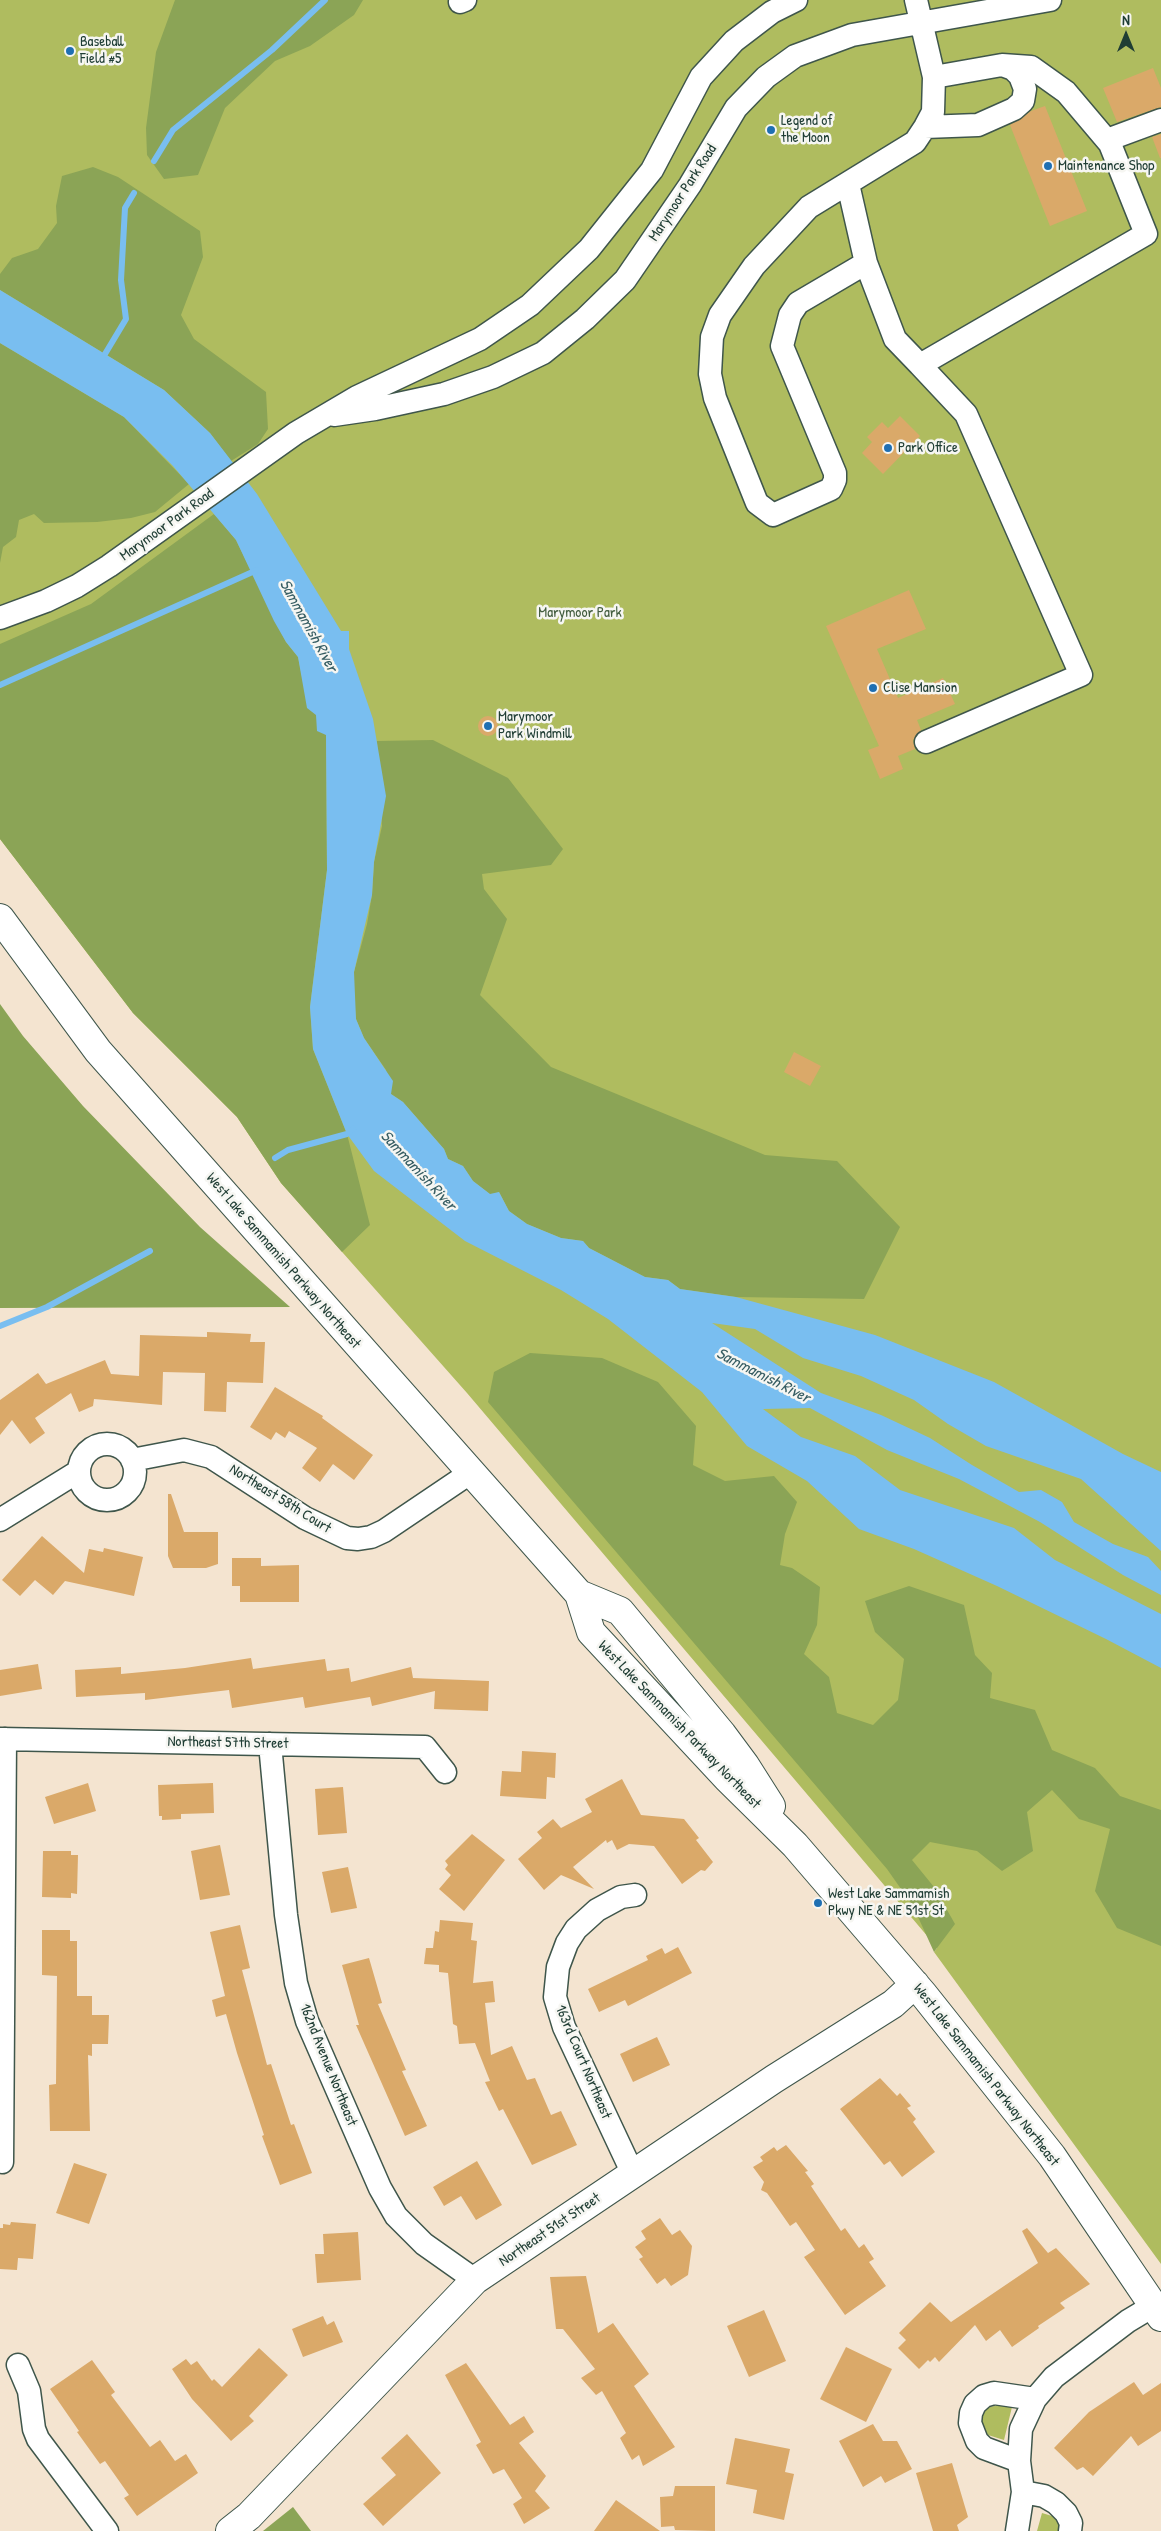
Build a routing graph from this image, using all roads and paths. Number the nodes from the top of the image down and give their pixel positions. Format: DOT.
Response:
graph roads {
  1 [pos="796,0"];
  2 [pos="916,0"];
  3 [pos="1050,0"];
  4 [pos="922,24"];
  5 [pos="1002,65"];
  6 [pos="934,77"];
  7 [pos="1161,120"];
  8 [pos="925,127"];
  9 [pos="1106,140"];
  10 [pos="848,184"];
  11 [pos="866,263"];
  12 [pos="920,365"];
  13 [pos="326,416"];
  14 [pos="0,618"];
  15 [pos="926,742"];
  16 [pos="0,918"];
  17 [pos="132,1460"];
  18 [pos="79,1471"];
  19 [pos="470,1473"];
  20 [pos="0,1520"];
  21 [pos="3,1739"];
  22 [pos="270,1744"];
  23 [pos="445,1772"];
  24 [pos="635,1896"];
  25 [pos="915,1984"];
  26 [pos="2,2162"];
  27 [pos="633,2174"];
  28 [pos="475,2280"];
  29 [pos="1157,2312"];
  30 [pos="18,2365"];
  31 [pos="1035,2399"];
  32 [pos="1019,2461"];
  33 [pos="1023,2492"];
  34 [pos="107,2531"];
  35 [pos="230,2531"];
  36 [pos="1017,2531"];
  37 [pos="1070,2531"];
  1 -- 13 [label="street, Marymoor Park Road"];
  2 -- 4 [label="street"];
  3 -- 4 [label="street, Marymoor Park Road"];
  4 -- 6 [label="street"];
  4 -- 13 [label="street, Marymoor Park Road"];
  5 -- 6 [label="street"];
  5 -- 8 [label="street"];
  5 -- 9 [label="street"];
  6 -- 8 [label="street"];
  7 -- 9 [label="street"];
  8 -- 10 [label="street"];
  9 -- 12 [label="street"];
  10 -- 11 [label="street"];
  10 -- 11 [label="street"];
  11 -- 12 [label="street"];
  12 -- 15 [label="street"];
  13 -- 14 [label="street, Marymoor Park Road"];
  16 -- 19 [label="main road, West Lake Sammamish Parkway Northeast"];
  17 -- 18 [label="street"];
  17 -- 18 [label="street"];
  17 -- 19 [label="street, Northeast 58th Court"];
  18 -- 20 [label="street"];
  19 -- 25 [label="main road, West Lake Sammamish Parkway Northeast"];
  21 -- 22 [label="street, Northeast 57th Street"];
  21 -- 26 [label="street"];
  22 -- 23 [label="street, Northeast 57th Street"];
  22 -- 28 [label="street, 162nd Avenue Northeast"];
  24 -- 27 [label="street, 163rd Court Northeast"];
  25 -- 27 [label="main road, Northeast 51st Street"];
  25 -- 29 [label="main road, West Lake Sammamish Parkway Northeast"];
  27 -- 28 [label="main road, Northeast 51st Street"];
  28 -- 35 [label="main road, Northeast 51st Street"];
  29 -- 31 [label="street"];
  30 -- 34 [label="street"];
  31 -- 32 [label="street"];
  31 -- 32 [label="street"];
  32 -- 33 [label="street"];
  33 -- 36 [label="street"];
  33 -- 37 [label="street"];
}
